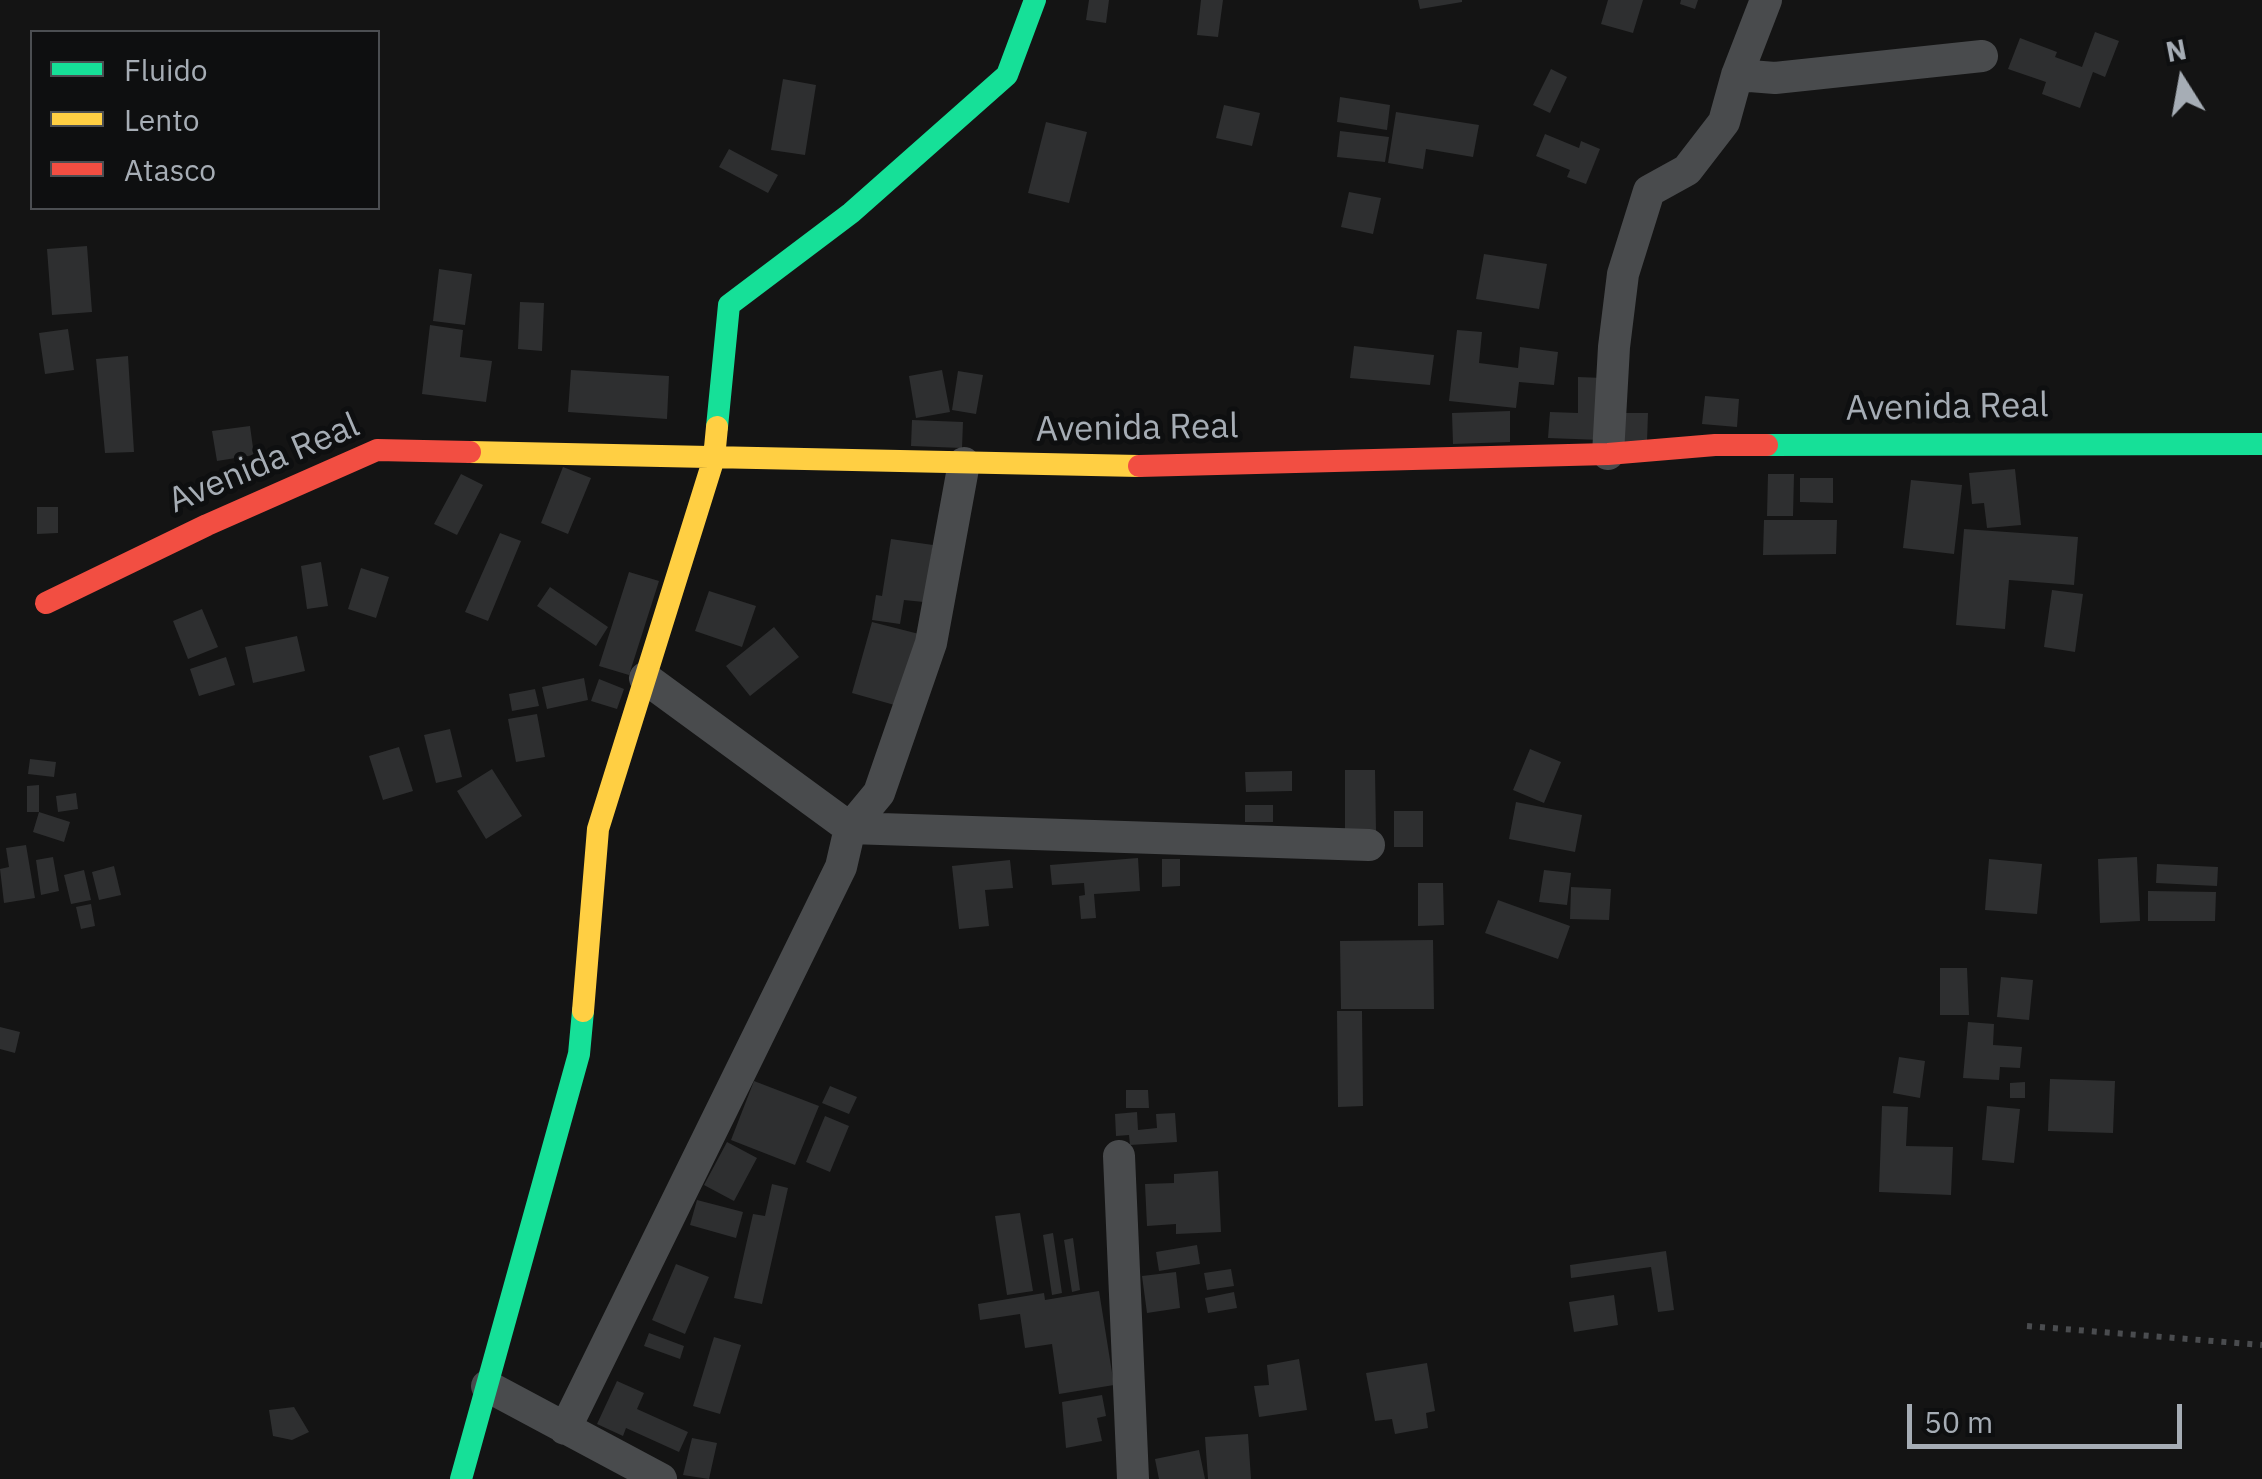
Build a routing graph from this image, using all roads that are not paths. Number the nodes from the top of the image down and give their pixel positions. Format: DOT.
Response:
graph roads {
  1 [pos="1036,0"];
  2 [pos="1766,0"];
  3 [pos="1982,56"];
  4 [pos="1737,74"];
  5 [pos="2262,444"];
  6 [pos="1608,454"];
  7 [pos="714,458"];
  8 [pos="964,464"];
  9 [pos="46,603"];
  10 [pos="645,678"];
  11 [pos="850,828"];
  12 [pos="1368,845"];
  13 [pos="1119,1156"];
  14 [pos="487,1386"];
  15 [pos="566,1429"];
  16 [pos="461,1479"];
  17 [pos="660,1479"];
  18 [pos="1133,1479"];
  1 -- 7 [label="street"];
  2 -- 4 [label="street"];
  3 -- 4 [label="street"];
  4 -- 6 [label="street"];
  5 -- 6 [label="street, Avenida Real"];
  6 -- 8 [label="street, Avenida Real"];
  7 -- 8 [label="street, Avenida Real"];
  7 -- 9 [label="street, Avenida Real"];
  7 -- 10 [label="street"];
  8 -- 11 [label="street"];
  10 -- 11 [label="street"];
  10 -- 14 [label="street"];
  11 -- 12 [label="street"];
  11 -- 15 [label="street"];
  13 -- 18 [label="street"];
  14 -- 15 [label="street"];
  14 -- 16 [label="street"];
  15 -- 17 [label="street"];
}
